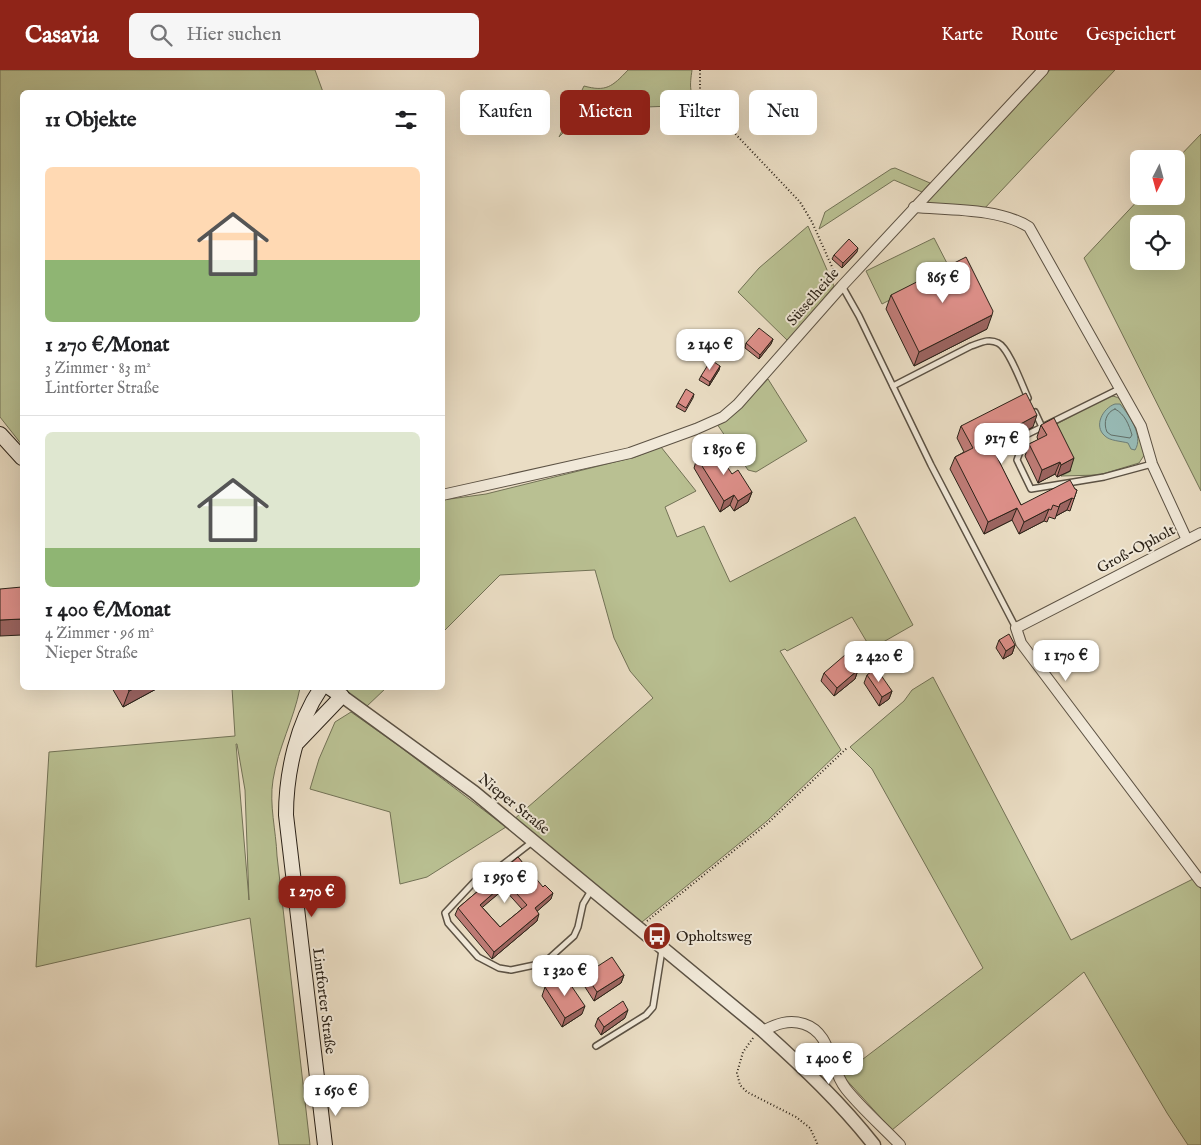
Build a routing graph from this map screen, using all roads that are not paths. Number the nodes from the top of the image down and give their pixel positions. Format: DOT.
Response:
graph roads {
  1 [pos="1043,70"];
  2 [pos="914,207"];
  3 [pos="842,286"];
  4 [pos="892,386"];
  5 [pos="1119,389"];
  6 [pos="1030,402"];
  7 [pos="1034,410"];
  8 [pos="1042,428"];
  9 [pos="0,434"];
  10 [pos="20,456"];
  11 [pos="1152,464"];
  12 [pos="445,494"];
  13 [pos="1201,533"];
  14 [pos="1187,540"];
  15 [pos="1016,628"];
  16 [pos="320,690"];
  17 [pos="336,692"];
  18 [pos="298,743"];
  19 [pos="534,840"];
  20 [pos="1201,882"];
  21 [pos="592,888"];
  22 [pos="662,947"];
  23 [pos="763,1031"];
  24 [pos="596,1046"];
  25 [pos="324,1145"];
  26 [pos="874,1145"];
  27 [pos="900,1145"];
  1 -- 2 [label="street, Süsselheide"];
  2 -- 3 [label="street, Süsselheide"];
  2 -- 5 [label="street, Groß-Opholt"];
  3 -- 4 [label="lane"];
  3 -- 12 [label="street, Süsselheide"];
  4 -- 6 [label="lane"];
  4 -- 15 [label="lane"];
  5 -- 8 [label="lane"];
  5 -- 11 [label="street, Groß-Opholt"];
  7 -- 8 [label="lane"];
  8 -- 11 [label="lane"];
  9 -- 10 [label="main road"];
  11 -- 14 [label="street, Groß-Opholt"];
  13 -- 14 [label="street"];
  14 -- 15 [label="street, Groß-Opholt"];
  15 -- 20 [label="street"];
  16 -- 18 [label="main road, Lintforter Straße"];
  17 -- 18 [label="main road, Lintforter Straße"];
  17 -- 19 [label="street, Nieper Straße"];
  18 -- 25 [label="main road, Lintforter Straße"];
  19 -- 21 [label="street, Nieper Straße"];
  19 -- 21 [label="lane"];
  21 -- 22 [label="street, Nieper Straße"];
  22 -- 23 [label="street, Nieper Straße"];
  22 -- 24 [label="lane"];
  23 -- 26 [label="street, Nieper Straße"];
  23 -- 27 [label="street"];
}
